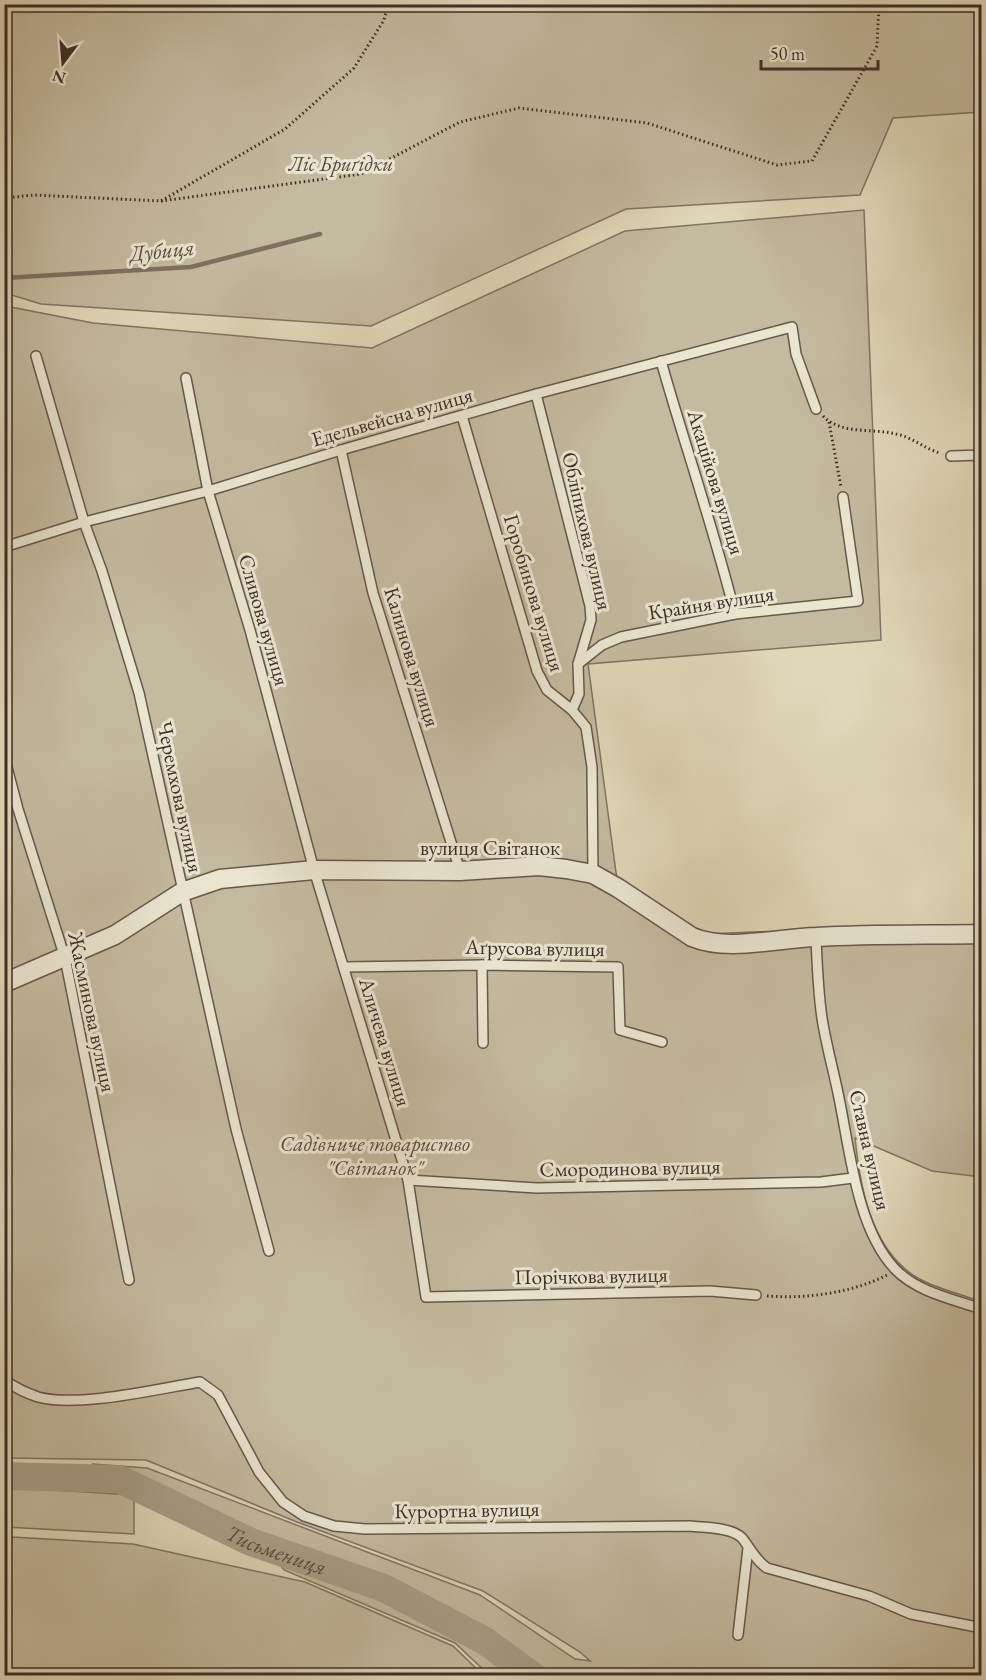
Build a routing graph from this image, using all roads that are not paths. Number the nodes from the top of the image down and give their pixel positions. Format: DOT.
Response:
graph roads {
  1 [pos="36,356"];
  2 [pos="661,361"];
  3 [pos="186,378"];
  4 [pos="536,394"];
  5 [pos="816,409"];
  6 [pos="462,416"];
  7 [pos="341,450"];
  8 [pos="981,455"];
  9 [pos="951,456"];
  10 [pos="208,491"];
  11 [pos="843,497"];
  12 [pos="84,522"];
  13 [pos="4,547"];
  14 [pos="735,614"];
  15 [pos="578,664"];
  16 [pos="572,710"];
  17 [pos="4,756"];
  18 [pos="314,870"];
  19 [pos="460,871"];
  20 [pos="593,874"];
  21 [pos="182,892"];
  22 [pos="981,934"];
  23 [pos="816,937"];
  24 [pos="65,958"];
  25 [pos="482,965"];
  26 [pos="344,967"];
  27 [pos="4,983"];
  28 [pos="662,1042"];
  29 [pos="483,1043"];
  30 [pos="853,1178"];
  31 [pos="408,1180"];
  32 [pos="269,1251"];
  33 [pos="129,1280"];
  34 [pos="756,1295"];
  35 [pos="426,1297"];
  36 [pos="981,1309"];
  37 [pos="4,1380"];
  38 [pos="748,1548"];
  39 [pos="981,1628"];
  40 [pos="738,1635"];
  1 -- 12 [label="lane, Черемхова вулиця"];
  2 -- 4 [label="lane, Едельвейсна вулиця"];
  2 -- 5 [label="lane, Едельвейсна вулиця"];
  2 -- 14 [label="lane, Акаційова вулиця"];
  3 -- 10 [label="lane, Сливова вулиця"];
  4 -- 6 [label="lane, Едельвейсна вулиця"];
  4 -- 15 [label="lane, Обліпихова вулиця"];
  6 -- 7 [label="lane, Едельвейсна вулиця"];
  6 -- 16 [label="lane, Горобинова вулиця"];
  7 -- 10 [label="lane, Едельвейсна вулиця"];
  7 -- 19 [label="lane, Калинова вулиця"];
  8 -- 9 [label="lane"];
  10 -- 12 [label="lane, Едельвейсна вулиця"];
  10 -- 18 [label="lane, Сливова вулиця"];
  11 -- 14 [label="lane, Крайня вулиця"];
  12 -- 13 [label="lane, Едельвейсна вулиця"];
  12 -- 21 [label="lane, Черемхова вулиця"];
  14 -- 15 [label="lane, Крайня вулиця"];
  15 -- 16 [label="lane, Обліпихова вулиця"];
  16 -- 20 [label="lane, Горобинова вулиця"];
  17 -- 24 [label="lane, Жасминова вулиця"];
  18 -- 19 [label="street, вулиця Світанок"];
  18 -- 21 [label="street, вулиця Світанок"];
  18 -- 26 [label="lane, Аличева вулиця"];
  19 -- 20 [label="street, вулиця Світанок"];
  20 -- 23 [label="street, вулиця Світанок"];
  21 -- 24 [label="street, вулиця Світанок"];
  21 -- 32 [label="lane, Черемхова вулиця"];
  22 -- 23 [label="street, вулиця Світанок"];
  23 -- 30 [label="lane, Ставна вулиця"];
  24 -- 27 [label="street, вулиця Світанок"];
  24 -- 33 [label="lane, Жасминова вулиця"];
  25 -- 26 [label="lane, Аґрусова вулиця"];
  25 -- 28 [label="lane, Аґрусова вулиця"];
  25 -- 29 [label="lane"];
  26 -- 31 [label="lane, Аличева вулиця"];
  30 -- 31 [label="lane, Смородинова вулиця"];
  30 -- 36 [label="lane, Ставна вулиця"];
  31 -- 35 [label="lane, Аличева вулиця"];
  34 -- 35 [label="lane, Порічкова вулиця"];
  37 -- 38 [label="lane, Курортна вулиця"];
  38 -- 39 [label="lane, Курортна вулиця"];
  38 -- 40 [label="lane"];
}
